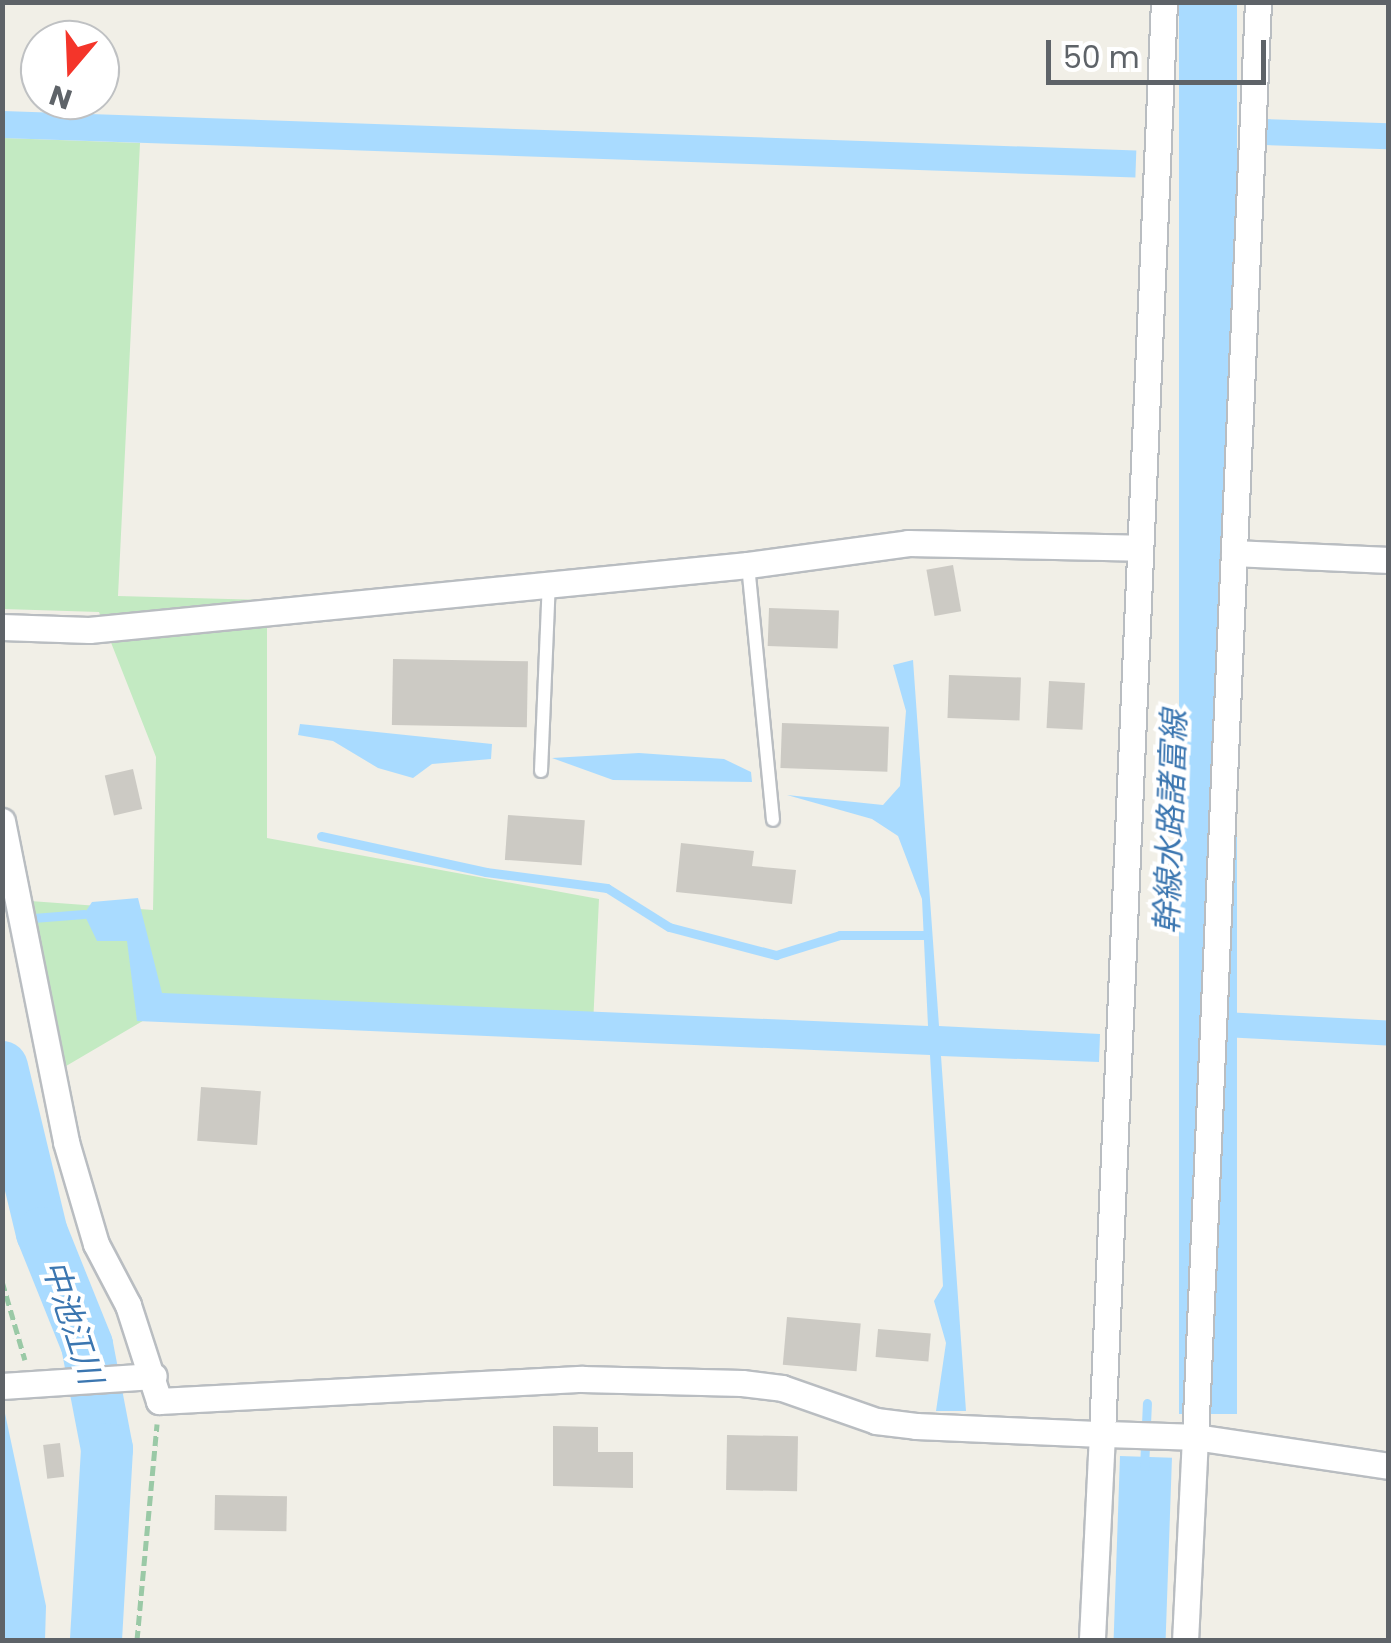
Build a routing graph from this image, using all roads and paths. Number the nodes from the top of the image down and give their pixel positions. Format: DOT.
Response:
graph roads {
  1 [pos="1164,2"];
  2 [pos="1258,2"];
  3 [pos="1140,548"];
  4 [pos="1234,553"];
  5 [pos="1388,560"];
  6 [pos="748,565"];
  7 [pos="549,583"];
  8 [pos="2,627"];
  9 [pos="541,771"];
  10 [pos="773,820"];
  11 [pos="2,821"];
  12 [pos="2,1281"];
  13 [pos="32,1383"];
  14 [pos="2,1386"];
  15 [pos="157,1389"];
  16 [pos="1102,1434"];
  17 [pos="1194,1437"];
  18 [pos="1388,1466"];
  19 [pos="137,1640"];
  20 [pos="1092,1640"];
  21 [pos="1185,1640"];
  1 -- 3 [label="street"];
  2 -- 4 [label="street"];
  3 -- 6 [label="street"];
  3 -- 16 [label="street"];
  4 -- 5 [label="street"];
  4 -- 17 [label="street"];
  6 -- 7 [label="street"];
  6 -- 10 [label="lane"];
  7 -- 8 [label="street"];
  7 -- 9 [label="lane"];
  11 -- 15 [label="street"];
  12 -- 13 [label="path"];
  13 -- 14 [label="street"];
  13 -- 15 [label="street"];
  15 -- 16 [label="street"];
  15 -- 19 [label="path"];
  16 -- 17 [label="street"];
  16 -- 20 [label="street"];
  17 -- 18 [label="street"];
  17 -- 21 [label="street"];
}
